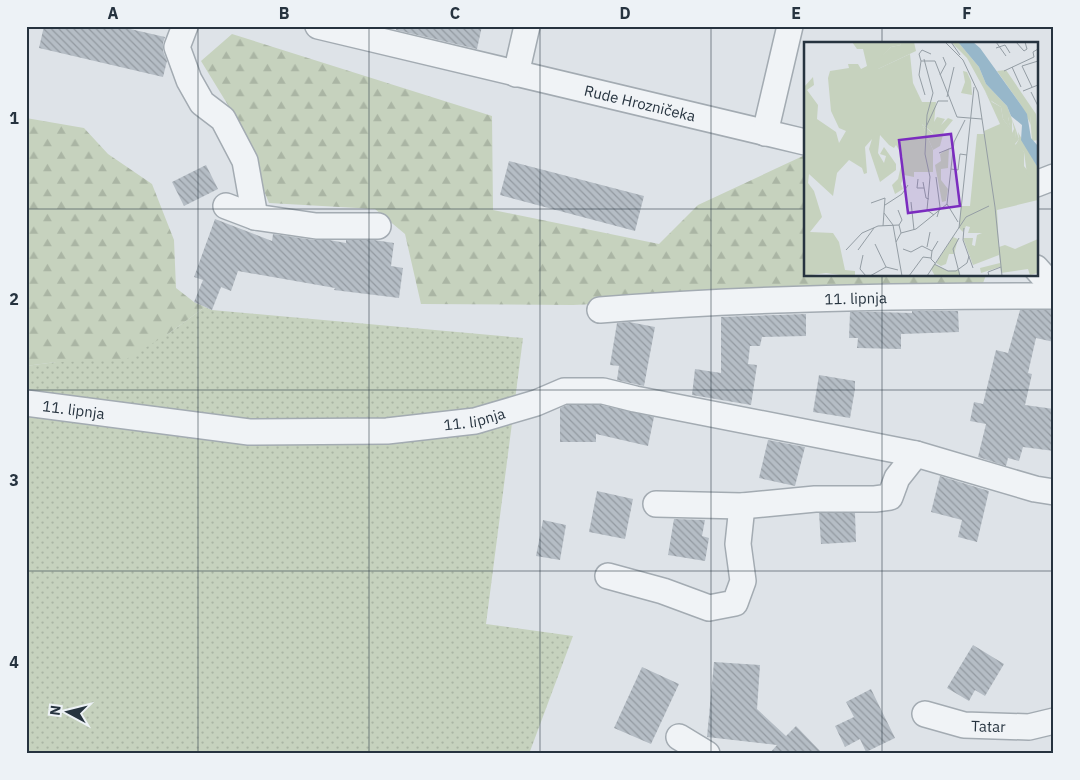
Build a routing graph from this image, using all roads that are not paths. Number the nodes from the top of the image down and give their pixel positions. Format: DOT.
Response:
graph roads {
  1 [pos="185,26"];
  2 [pos="318,26"];
  3 [pos="527,26"];
  4 [pos="790,26"];
  5 [pos="516,74"];
  6 [pos="765,133"];
  7 [pos="804,142"];
  8 [pos="1054,177"];
  9 [pos="1038,183"];
  10 [pos="226,206"];
  11 [pos="255,217"];
  12 [pos="378,226"];
  13 [pos="1038,270"];
  14 [pos="1054,292"];
  15 [pos="1054,296"];
  16 [pos="600,310"];
  17 [pos="26,403"];
  18 [pos="916,454"];
  19 [pos="1054,492"];
  20 [pos="656,504"];
  21 [pos="742,506"];
  22 [pos="608,576"];
  23 [pos="925,714"];
  24 [pos="1054,721"];
  25 [pos="679,737"];
  26 [pos="706,754"];
  1 -- 11 [label="street"];
  2 -- 5 [label="street, Rude Hrozničeka"];
  3 -- 5 [label="street"];
  4 -- 6 [label="street"];
  5 -- 6 [label="street, Rude Hrozničeka"];
  6 -- 7 [label="street, Rude Hrozničeka"];
  8 -- 9 [label="street"];
  10 -- 11 [label="street"];
  11 -- 12 [label="street"];
  13 -- 14 [label="street"];
  15 -- 16 [label="street, 11. lipnja"];
  17 -- 18 [label="street, 11. lipnja"];
  18 -- 19 [label="street, 11. lipnja"];
  18 -- 21 [label="street"];
  20 -- 21 [label="street"];
  21 -- 22 [label="street"];
  23 -- 24 [label="street, Tatar"];
  25 -- 26 [label="street"];
}
